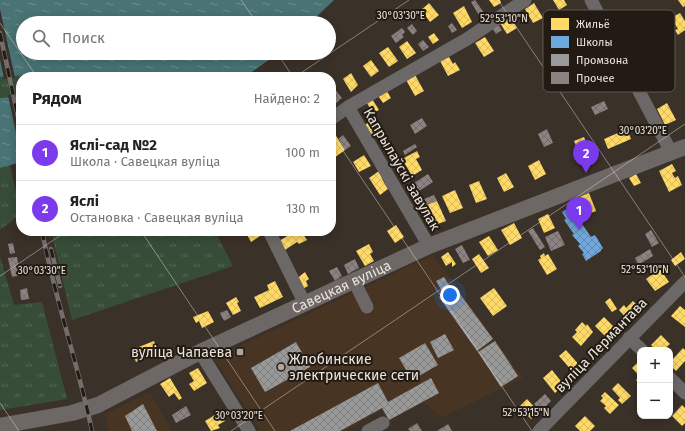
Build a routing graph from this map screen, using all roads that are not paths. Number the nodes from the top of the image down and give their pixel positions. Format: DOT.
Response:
graph roads {
  1 [pos="525,0"];
  2 [pos="591,0"];
  3 [pos="597,10"];
  4 [pos="645,92"];
  5 [pos="348,107"];
  6 [pos="336,115"];
  7 [pos="678,149"];
  8 [pos="271,236"];
  9 [pos="429,246"];
  10 [pos="354,281"];
  11 [pos="685,282"];
  12 [pos="305,304"];
  13 [pos="367,307"];
  14 [pos="629,338"];
  15 [pos="639,347"];
  16 [pos="200,352"];
  17 [pos="673,381"];
  18 [pos="685,393"];
  19 [pos="383,423"];
  20 [pos="0,426"];
  21 [pos="25,426"];
  22 [pos="249,431"];
  23 [pos="368,431"];
  24 [pos="540,431"];
  1 -- 5 [label="street"];
  2 -- 3 [label="street"];
  4 -- 7 [label="street"];
  5 -- 6 [label="street"];
  5 -- 9 [label="street, Капрылаўскі завулак"];
  7 -- 9 [label="main road, Савецкая вуліца"];
  8 -- 12 [label="street"];
  9 -- 10 [label="main road, Савецкая вуліца"];
  10 -- 12 [label="main road, Савецкая вуліца"];
  10 -- 13 [label="street"];
  11 -- 14 [label="street, вуліца Лермантава"];
  12 -- 16 [label="main road, Савецкая вуліца"];
  14 -- 15 [label="street"];
  14 -- 24 [label="street, вуліца Лермантава"];
  16 -- 21 [label="main road, Савецкая вуліца"];
  16 -- 22 [label="street"];
  17 -- 18 [label="street"];
  19 -- 23 [label="street"];
  20 -- 21 [label="main road, Савецкая вуліца"];
}
